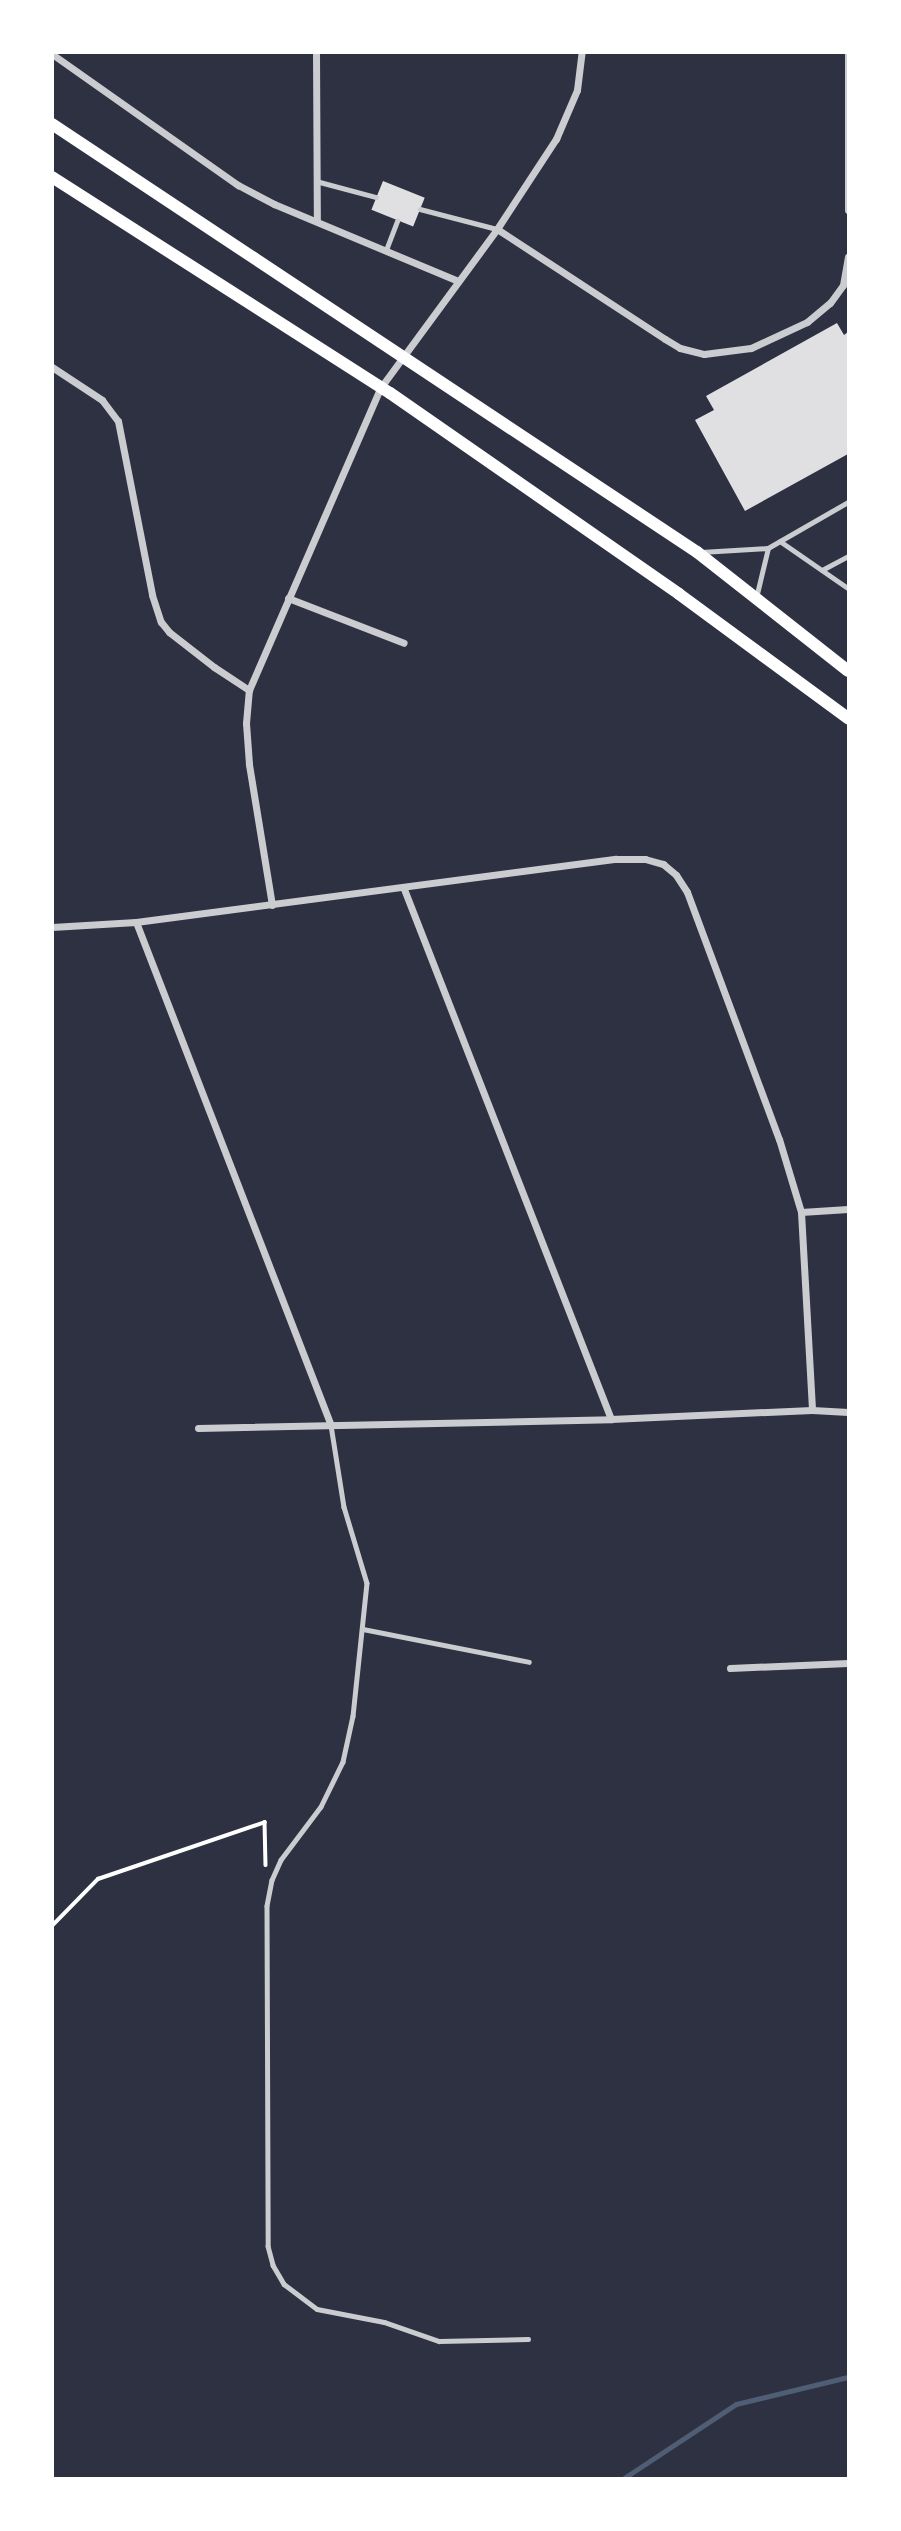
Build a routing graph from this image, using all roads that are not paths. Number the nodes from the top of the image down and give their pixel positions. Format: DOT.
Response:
graph roads {
  1 [pos="316,52"];
  2 [pos="582,52"];
  3 [pos="848,52"];
  4 [pos="53,54"];
  5 [pos="52,124"];
  6 [pos="52,177"];
  7 [pos="316,181"];
  8 [pos="376,197"];
  9 [pos="420,209"];
  10 [pos="849,210"];
  11 [pos="317,221"];
  12 [pos="397,221"];
  13 [pos="498,229"];
  14 [pos="386,250"];
  15 [pos="849,256"];
  16 [pos="458,281"];
  17 [pos="403,356"];
  18 [pos="52,367"];
  19 [pos="381,387"];
  20 [pos="849,502"];
  21 [pos="780,541"];
  22 [pos="768,548"];
  23 [pos="698,552"];
  24 [pos="849,556"];
  25 [pos="821,570"];
  26 [pos="849,588"];
  27 [pos="288,598"];
  28 [pos="756,598"];
  29 [pos="404,643"];
  30 [pos="849,671"];
  31 [pos="249,690"];
  32 [pos="849,718"];
  33 [pos="404,889"];
  34 [pos="272,905"];
  35 [pos="136,922"];
  36 [pos="52,927"];
  37 [pos="849,1209"];
  38 [pos="801,1212"];
  39 [pos="812,1410"];
  40 [pos="849,1412"];
  41 [pos="611,1419"];
  42 [pos="330,1423"];
  43 [pos="198,1428"];
  44 [pos="363,1629"];
  45 [pos="529,1661"];
  46 [pos="849,1663"];
  47 [pos="730,1668"];
  48 [pos="528,2339"];
  1 -- 7 [label="street"];
  2 -- 13 [label="street"];
  3 -- 10 [label="street"];
  4 -- 11 [label="street"];
  5 -- 17 [label="main road"];
  6 -- 19 [label="main road"];
  7 -- 8 [label="lane"];
  7 -- 11 [label="street"];
  9 -- 13 [label="lane"];
  11 -- 14 [label="street"];
  12 -- 14 [label="lane"];
  13 -- 15 [label="street"];
  13 -- 16 [label="street"];
  14 -- 16 [label="street"];
  16 -- 17 [label="street"];
  17 -- 19 [label="street"];
  17 -- 23 [label="main road"];
  18 -- 31 [label="street"];
  19 -- 27 [label="street"];
  19 -- 32 [label="main road"];
  20 -- 21 [label="lane"];
  21 -- 22 [label="lane"];
  21 -- 25 [label="lane"];
  22 -- 23 [label="lane"];
  22 -- 28 [label="lane"];
  23 -- 28 [label="main road"];
  24 -- 25 [label="lane"];
  25 -- 26 [label="lane"];
  27 -- 29 [label="street"];
  27 -- 31 [label="street"];
  28 -- 30 [label="main road"];
  31 -- 34 [label="street"];
  33 -- 34 [label="street"];
  33 -- 38 [label="street"];
  33 -- 41 [label="street"];
  34 -- 35 [label="street"];
  35 -- 36 [label="street"];
  35 -- 42 [label="street"];
  37 -- 38 [label="street"];
  38 -- 39 [label="street"];
  39 -- 40 [label="street"];
  39 -- 41 [label="street"];
  41 -- 42 [label="street"];
  42 -- 43 [label="street"];
  42 -- 44 [label="lane"];
  44 -- 45 [label="lane"];
  44 -- 48 [label="lane"];
  46 -- 47 [label="street"];
}
